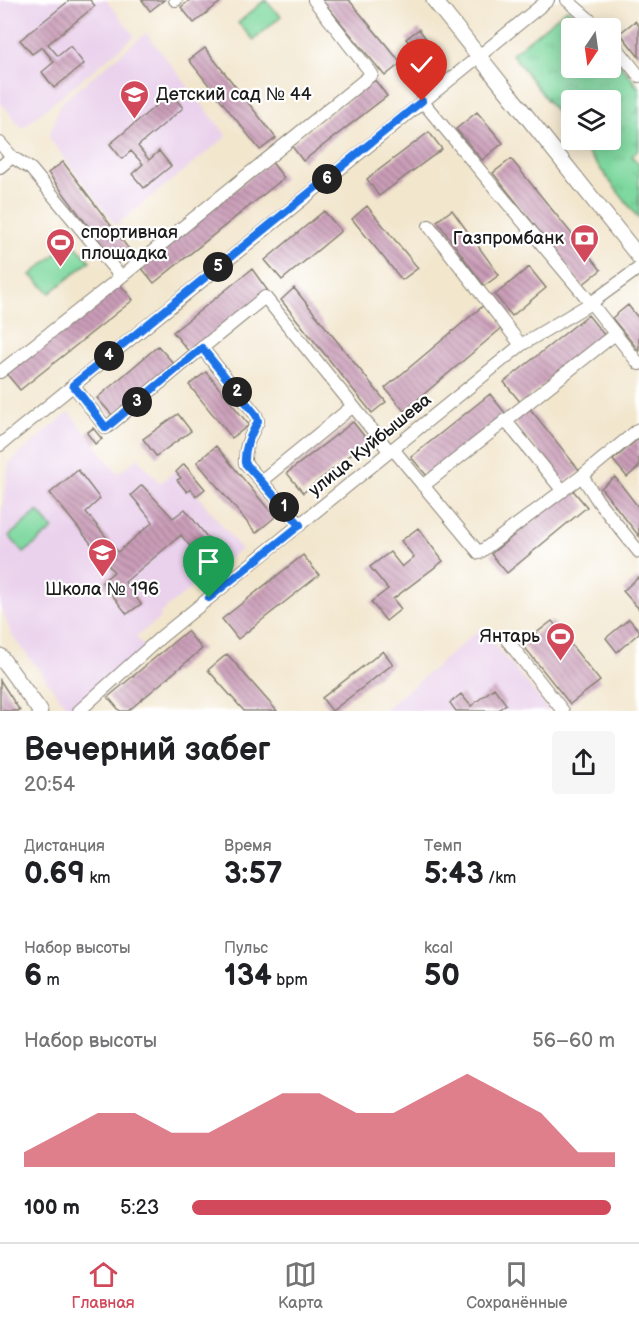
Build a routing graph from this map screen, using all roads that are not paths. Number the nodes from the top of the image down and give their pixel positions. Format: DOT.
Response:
graph roads {
  1 [pos="314,0"];
  2 [pos="434,0"];
  3 [pos="548,0"];
  4 [pos="567,0"];
  5 [pos="588,18"];
  6 [pos="621,53"];
  7 [pos="479,56"];
  8 [pos="639,76"];
  9 [pos="422,101"];
  10 [pos="0,143"];
  11 [pos="12,157"];
  12 [pos="0,167"];
  13 [pos="429,226"];
  14 [pos="639,257"];
  15 [pos="639,268"];
  16 [pos="121,277"];
  17 [pos="591,303"];
  18 [pos="615,334"];
  19 [pos="521,345"];
  20 [pos="202,348"];
  21 [pos="639,364"];
  22 [pos="0,372"];
  23 [pos="73,385"];
  24 [pos="353,406"];
  25 [pos="505,420"];
  26 [pos="639,429"];
  27 [pos="0,445"];
  28 [pos="391,450"];
  29 [pos="582,476"];
  30 [pos="261,481"];
  31 [pos="423,486"];
  32 [pos="563,491"];
  33 [pos="300,525"];
  34 [pos="639,552"];
  35 [pos="507,640"];
  36 [pos="0,656"];
  37 [pos="40,711"];
  38 [pos="79,711"];
  39 [pos="563,711"];
  1 -- 16 [label="street"];
  2 -- 7 [label="main road"];
  3 -- 7 [label="street"];
  4 -- 5 [label="street"];
  6 -- 8 [label="street"];
  7 -- 9 [label="street"];
  7 -- 14 [label="main road"];
  9 -- 17 [label="street"];
  9 -- 23 [label="street"];
  10 -- 11 [label="street"];
  11 -- 12 [label="street"];
  11 -- 16 [label="street"];
  13 -- 19 [label="street"];
  15 -- 17 [label="street, улица Куйбышева"];
  16 -- 22 [label="street"];
  17 -- 18 [label="street"];
  17 -- 19 [label="street, улица Куйбышева"];
  18 -- 21 [label="street"];
  18 -- 25 [label="street"];
  19 -- 28 [label="street, улица Куйбышева"];
  20 -- 23 [label="street"];
  20 -- 24 [label="street"];
  20 -- 30 [label="street"];
  23 -- 27 [label="street"];
  24 -- 28 [label="street"];
  24 -- 30 [label="street"];
  25 -- 31 [label="street"];
  25 -- 32 [label="street"];
  26 -- 29 [label="street"];
  28 -- 31 [label="street"];
  28 -- 33 [label="street, улица Куйбышева"];
  29 -- 32 [label="street"];
  29 -- 34 [label="street"];
  30 -- 33 [label="street"];
  31 -- 32 [label="street"];
  33 -- 38 [label="street, улица Куйбышева"];
  35 -- 39 [label="street"];
  36 -- 37 [label="main road"];
}
